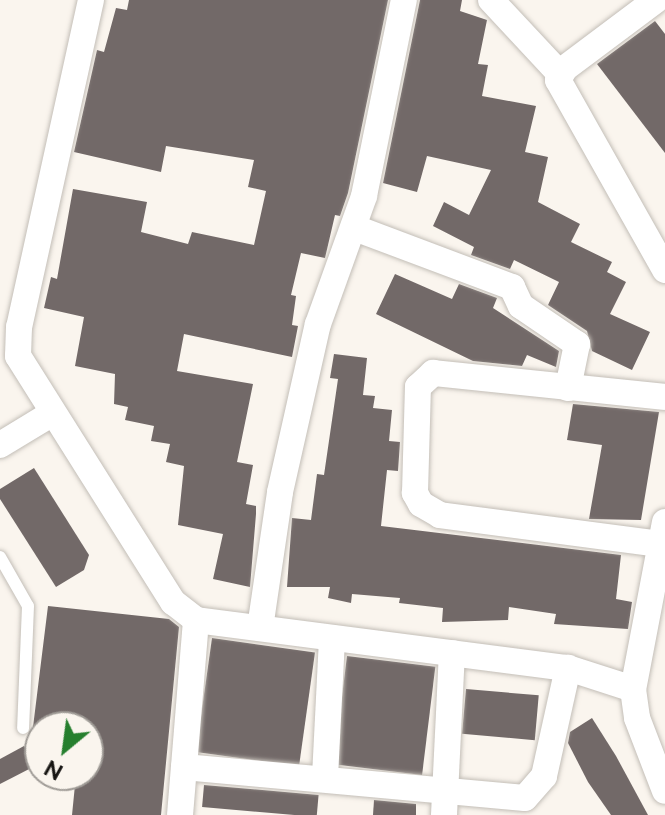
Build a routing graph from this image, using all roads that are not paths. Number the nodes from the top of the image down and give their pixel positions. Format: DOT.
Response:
graph roads {
  1 [pos="91,0"];
  2 [pos="404,0"];
  3 [pos="491,0"];
  4 [pos="656,0"];
  5 [pos="559,73"];
  6 [pos="355,228"];
  7 [pos="665,270"];
  8 [pos="568,388"];
  9 [pos="665,397"];
  10 [pos="51,414"];
  11 [pos="0,445"];
  12 [pos="663,533"];
  13 [pos="0,557"];
  14 [pos="196,620"];
  15 [pos="260,628"];
  16 [pos="332,638"];
  17 [pos="452,653"];
  18 [pos="568,668"];
  19 [pos="633,689"];
  20 [pos="23,728"];
  21 [pos="184,767"];
  22 [pos="325,777"];
  23 [pos="448,789"];
  24 [pos="665,791"];
  25 [pos="180,815"];
  26 [pos="444,815"];
  1 -- 10 [label="street"];
  2 -- 6 [label="street"];
  3 -- 5 [label="street"];
  4 -- 5 [label="street"];
  5 -- 7 [label="street"];
  6 -- 8 [label="street"];
  6 -- 15 [label="street"];
  8 -- 9 [label="street"];
  8 -- 12 [label="street"];
  10 -- 11 [label="street"];
  10 -- 14 [label="street"];
  12 -- 19 [label="street"];
  13 -- 20 [label="lane"];
  14 -- 15 [label="street"];
  14 -- 21 [label="street"];
  15 -- 16 [label="street"];
  16 -- 17 [label="street"];
  16 -- 22 [label="street"];
  17 -- 18 [label="street"];
  17 -- 23 [label="street"];
  18 -- 19 [label="street"];
  18 -- 23 [label="street"];
  19 -- 24 [label="street"];
  21 -- 22 [label="street"];
  21 -- 25 [label="street"];
  22 -- 23 [label="street"];
  23 -- 26 [label="street"];
}
